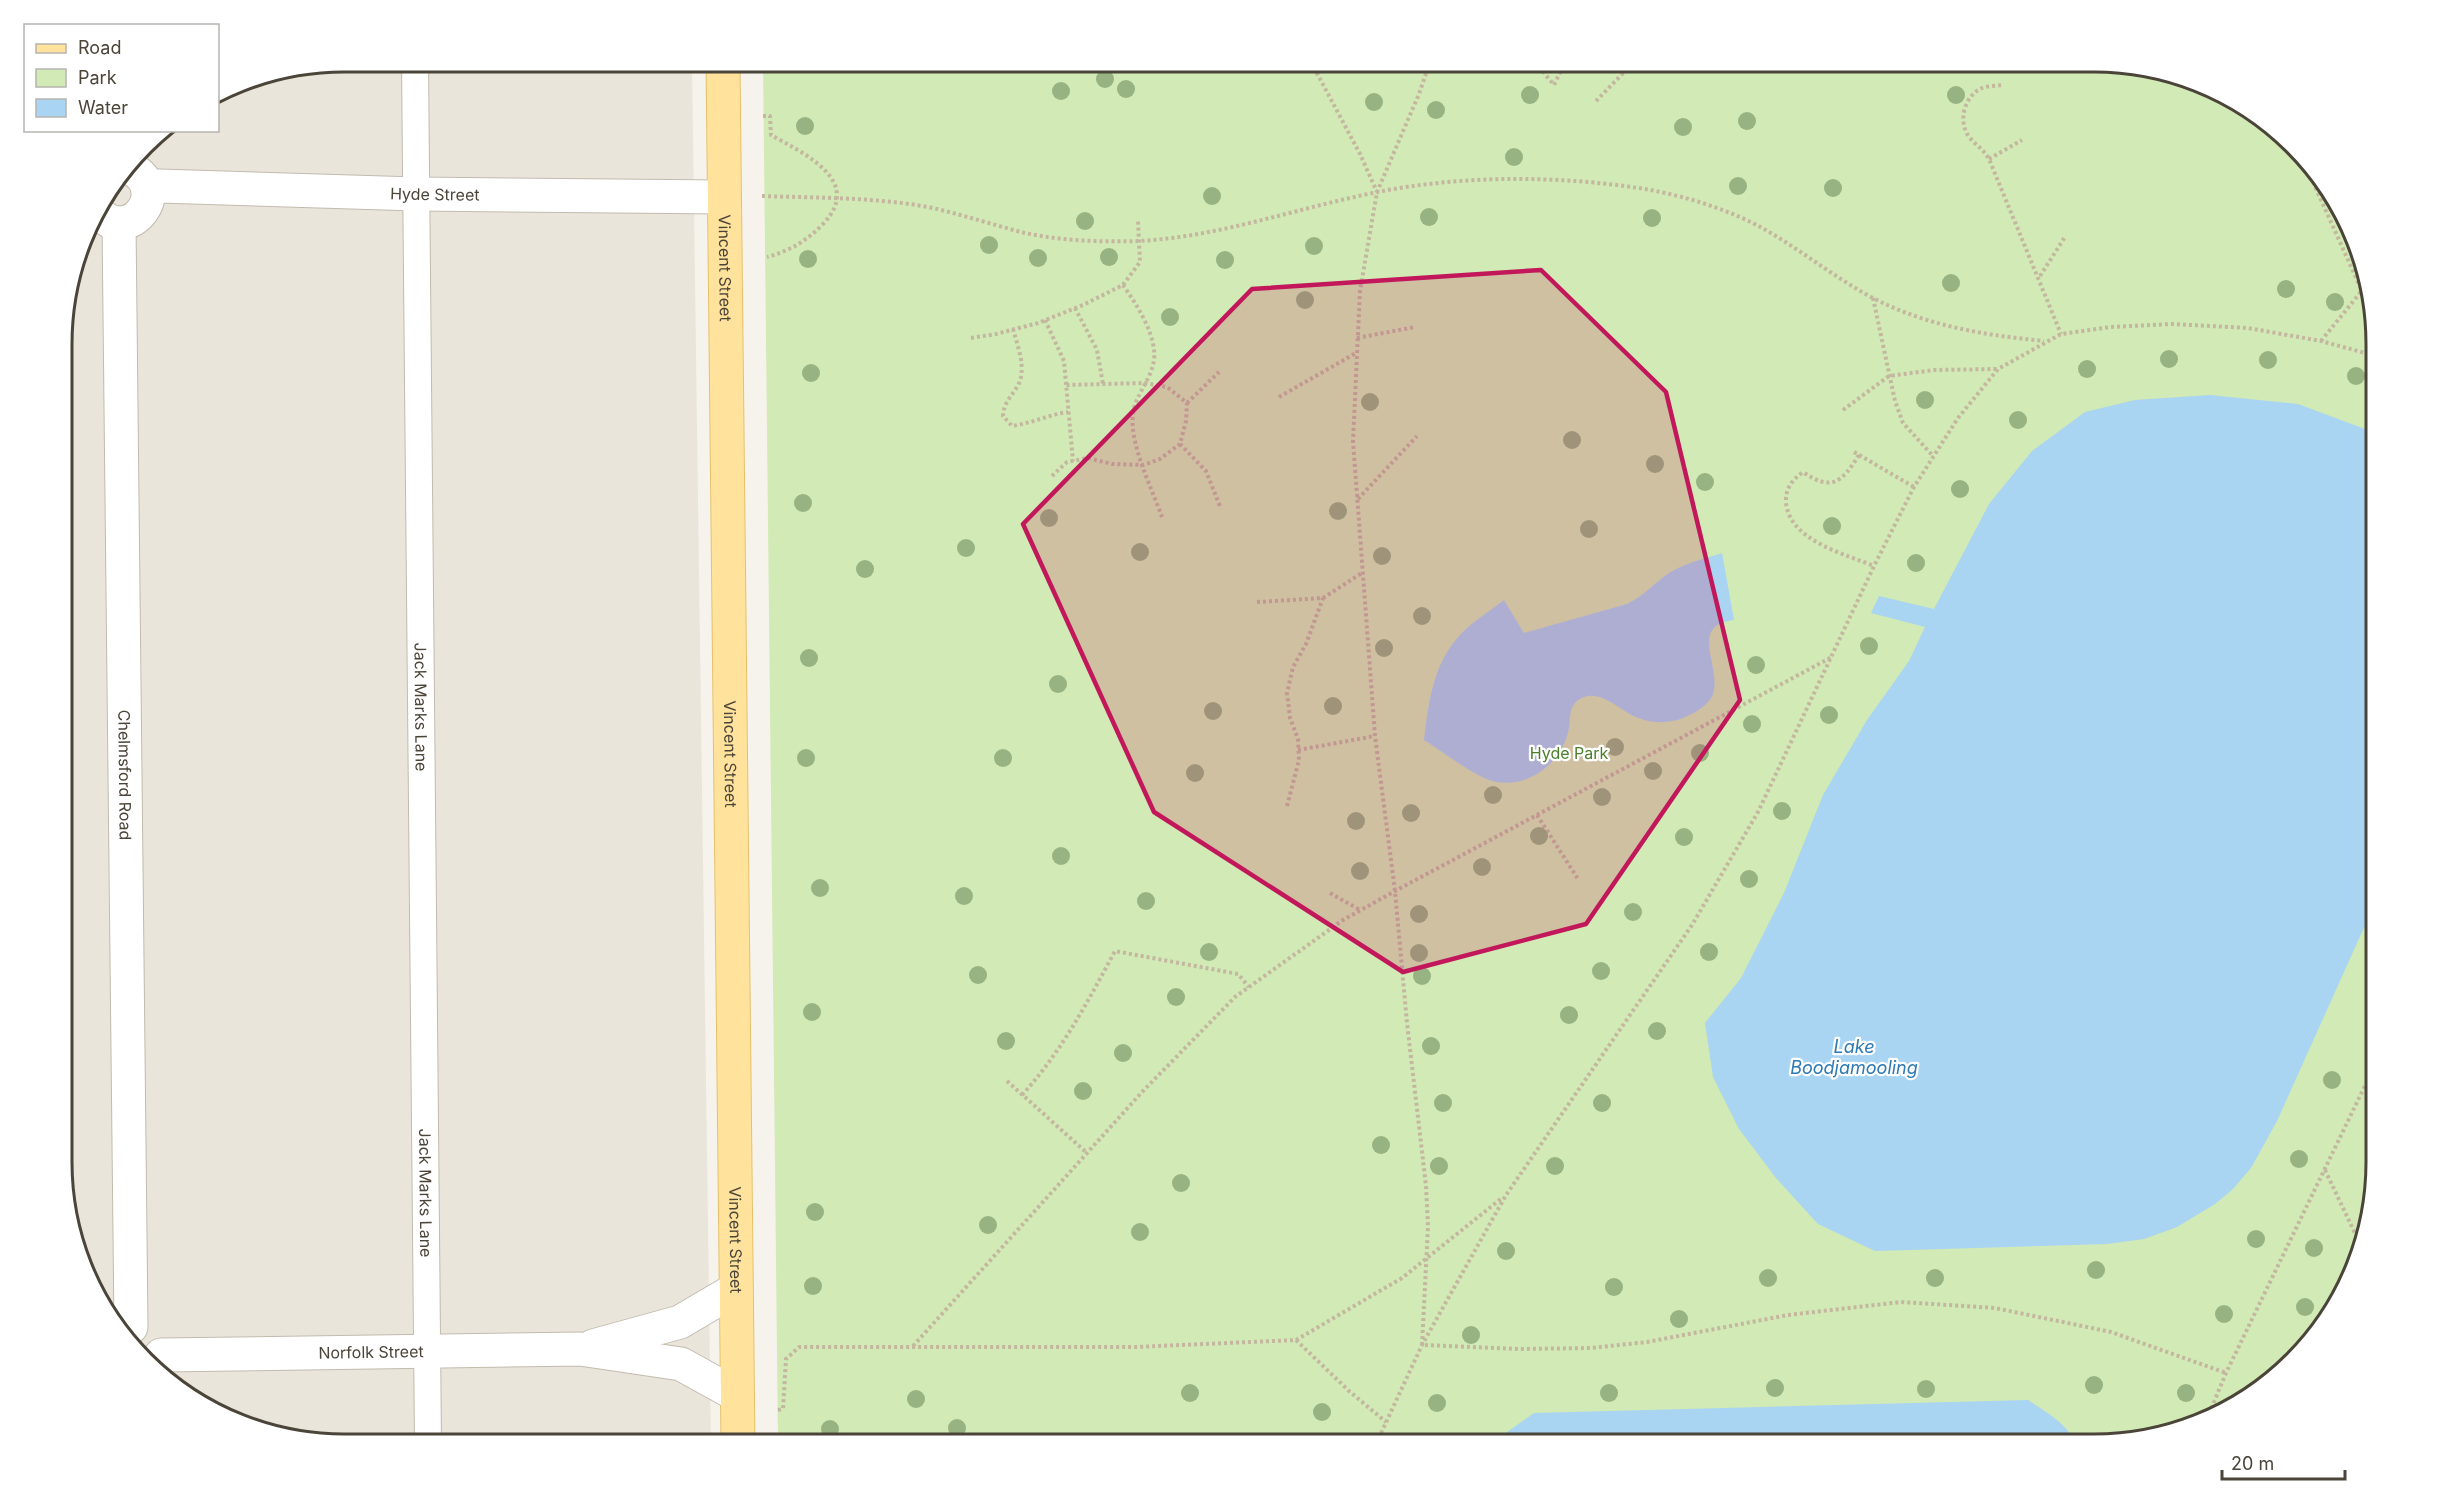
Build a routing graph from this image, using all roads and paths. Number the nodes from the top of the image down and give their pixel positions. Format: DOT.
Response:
graph roads {
  1 [pos="414,72"];
  2 [pos="723,72"];
  3 [pos="1316,72"];
  4 [pos="1427,72"];
  5 [pos="1543,72"];
  6 [pos="1560,72"];
  7 [pos="1624,72"];
  8 [pos="2001,85"];
  9 [pos="1596,101"];
  10 [pos="764,116"];
  11 [pos="2022,140"];
  12 [pos="1989,159"];
  13 [pos="139,180"];
  14 [pos="2315,186"];
  15 [pos="1377,192"];
  16 [pos="416,194"];
  17 [pos="723,196"];
  18 [pos="761,196"];
  19 [pos="838,198"];
  20 [pos="108,217"];
  21 [pos="1138,221"];
  22 [pos="2065,237"];
  23 [pos="1139,241"];
  24 [pos="767,257"];
  25 [pos="2039,277"];
  26 [pos="2358,280"];
  27 [pos="1123,285"];
  28 [pos="2361,292"];
  29 [pos="1873,298"];
  30 [pos="1075,308"];
  31 [pos="1046,320"];
  32 [pos="1414,327"];
  33 [pos="1013,330"];
  34 [pos="2061,334"];
  35 [pos="971,338"];
  36 [pos="1357,338"];
  37 [pos="2046,341"];
  38 [pos="2321,341"];
  39 [pos="1357,353"];
  40 [pos="2366,353"];
  41 [pos="1998,369"];
  42 [pos="1219,372"];
  43 [pos="1889,376"];
  44 [pos="1145,383"];
  45 [pos="1104,384"];
  46 [pos="1066,385"];
  47 [pos="1279,397"];
  48 [pos="1187,403"];
  49 [pos="1843,410"];
  50 [pos="1068,412"];
  51 [pos="1417,436"];
  52 [pos="1180,444"];
  53 [pos="1854,452"];
  54 [pos="1859,455"];
  55 [pos="1932,456"];
  56 [pos="1073,461"];
  57 [pos="1143,465"];
  58 [pos="1052,476"];
  59 [pos="1914,488"];
  60 [pos="1357,500"];
  61 [pos="1221,509"];
  62 [pos="1162,517"];
  63 [pos="1874,566"];
  64 [pos="1362,573"];
  65 [pos="1323,598"];
  66 [pos="1257,602"];
  67 [pos="1832,657"];
  68 [pos="1375,736"];
  69 [pos="1298,750"];
  70 [pos="1287,806"];
  71 [pos="1537,814"];
  72 [pos="1578,879"];
  73 [pos="1395,891"];
  74 [pos="1330,893"];
  75 [pos="1361,911"];
  76 [pos="1249,987"];
  77 [pos="1007,1081"];
  78 [pos="2366,1084"];
  79 [pos="1022,1095"];
  80 [pos="1087,1153"];
  81 [pos="2325,1169"];
  82 [pos="1506,1195"];
  83 [pos="2356,1235"];
  84 [pos="1427,1260"];
  85 [pos="736,1289"];
  86 [pos="126,1324"];
  87 [pos="129,1328"];
  88 [pos="1296,1340"];
  89 [pos="1422,1345"];
  90 [pos="913,1347"];
  91 [pos="580,1349"];
  92 [pos="427,1353"];
  93 [pos="159,1361"];
  94 [pos="2226,1373"];
  95 [pos="737,1395"];
  96 [pos="2213,1406"];
  97 [pos="778,1410"];
  98 [pos="1386,1422"];
  99 [pos="428,1434"];
  100 [pos="738,1434"];
  101 [pos="1381,1434"];
  1 -- 16 [label="lane, Jack Marks Lane"];
  2 -- 17 [label="main road, Vincent Street"];
  3 -- 15 [label="path"];
  4 -- 15 [label="path"];
  5 -- 6 [label="path"];
  7 -- 9 [label="path"];
  8 -- 12 [label="path"];
  10 -- 19 [label="path"];
  11 -- 12 [label="path"];
  12 -- 25 [label="path"];
  13 -- 16 [label="street, Hyde Street"];
  13 -- 20 [label="street"];
  14 -- 26 [label="path"];
  15 -- 23 [label="path"];
  15 -- 29 [label="path"];
  15 -- 36 [label="path"];
  16 -- 17 [label="street, Hyde Street"];
  16 -- 92 [label="lane, Jack Marks Lane"];
  17 -- 85 [label="main road, Vincent Street"];
  18 -- 19 [label="path"];
  19 -- 23 [label="path"];
  19 -- 24 [label="path"];
  20 -- 86 [label="street, Chelmsford Road"];
  21 -- 23 [label="path"];
  22 -- 25 [label="path"];
  23 -- 27 [label="path"];
  25 -- 34 [label="path"];
  27 -- 30 [label="path"];
  27 -- 44 [label="path"];
  28 -- 38 [label="path"];
  29 -- 37 [label="path"];
  29 -- 43 [label="path"];
  30 -- 31 [label="path"];
  30 -- 45 [label="path"];
  31 -- 33 [label="path"];
  31 -- 46 [label="path"];
  32 -- 36 [label="path"];
  33 -- 35 [label="path"];
  33 -- 50 [label="path"];
  34 -- 37 [label="path"];
  34 -- 38 [label="path"];
  36 -- 39 [label="path"];
  37 -- 41 [label="path"];
  38 -- 40 [label="path"];
  39 -- 47 [label="path"];
  39 -- 60 [label="path"];
  41 -- 43 [label="path"];
  41 -- 55 [label="path"];
  42 -- 48 [label="path"];
  43 -- 49 [label="path"];
  43 -- 55 [label="path"];
  44 -- 45 [label="path"];
  44 -- 48 [label="path"];
  44 -- 57 [label="path"];
  45 -- 46 [label="path"];
  46 -- 50 [label="path"];
  48 -- 52 [label="path"];
  50 -- 56 [label="path"];
  51 -- 60 [label="path"];
  52 -- 57 [label="path"];
  52 -- 61 [label="path"];
  53 -- 54 [label="path"];
  54 -- 59 [label="path"];
  54 -- 63 [label="path"];
  55 -- 59 [label="path"];
  56 -- 57 [label="path"];
  56 -- 58 [label="path"];
  57 -- 62 [label="path"];
  59 -- 63 [label="path"];
  60 -- 64 [label="path"];
  63 -- 67 [label="path"];
  64 -- 65 [label="path"];
  64 -- 68 [label="path"];
  65 -- 66 [label="path"];
  65 -- 69 [label="path"];
  67 -- 71 [label="path"];
  67 -- 82 [label="path"];
  68 -- 69 [label="path"];
  68 -- 73 [label="path"];
  69 -- 70 [label="path"];
  71 -- 72 [label="path"];
  71 -- 73 [label="path"];
  73 -- 75 [label="path"];
  73 -- 84 [label="path"];
  74 -- 75 [label="path"];
  75 -- 76 [label="path"];
  76 -- 79 [label="path"];
  76 -- 80 [label="path"];
  77 -- 79 [label="path"];
  78 -- 81 [label="path"];
  79 -- 80 [label="path"];
  80 -- 90 [label="path"];
  81 -- 83 [label="path"];
  81 -- 94 [label="path"];
  82 -- 84 [label="path"];
  82 -- 89 [label="path"];
  84 -- 88 [label="path"];
  84 -- 89 [label="path"];
  85 -- 91 [label="street, Norfolk Street"];
  85 -- 95 [label="main road, Vincent Street"];
  87 -- 93 [label="street"];
  88 -- 90 [label="path"];
  88 -- 98 [label="path"];
  89 -- 94 [label="path"];
  89 -- 98 [label="path"];
  90 -- 97 [label="path"];
  91 -- 92 [label="street, Norfolk Street"];
  91 -- 95 [label="street, Norfolk Street"];
  92 -- 93 [label="street, Norfolk Street"];
  92 -- 99 [label="lane, Jack Marks Lane"];
  94 -- 96 [label="path"];
  95 -- 100 [label="main road, Vincent Street"];
  98 -- 101 [label="path"];
}
